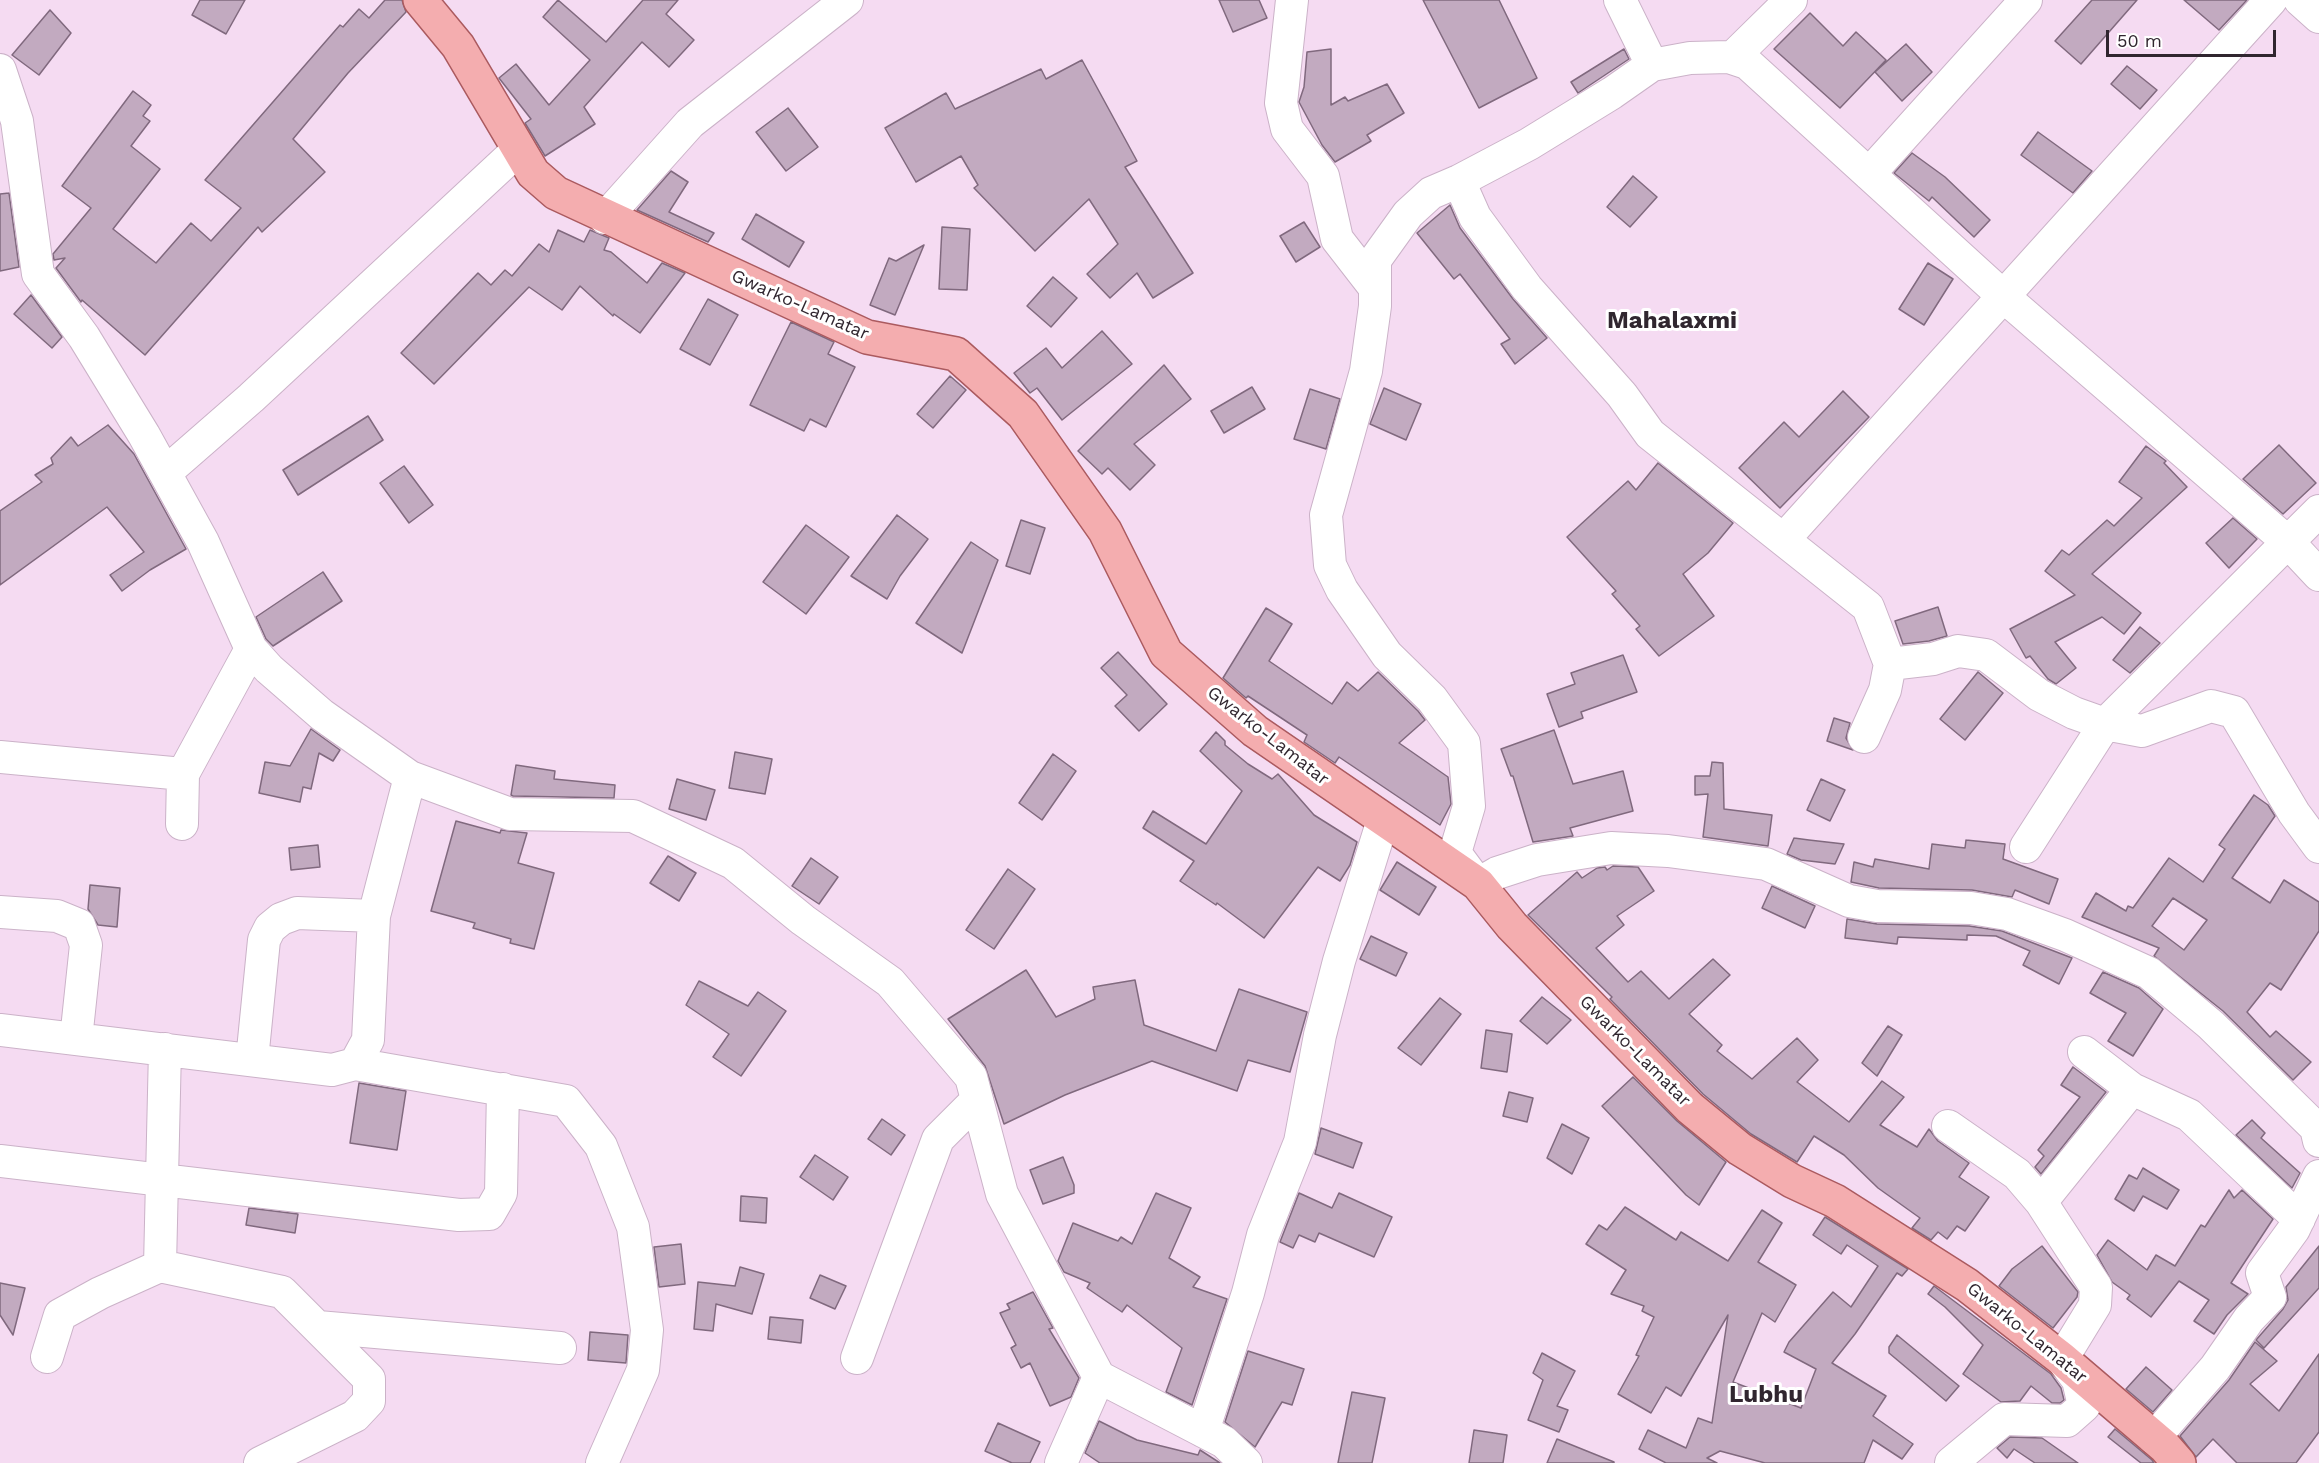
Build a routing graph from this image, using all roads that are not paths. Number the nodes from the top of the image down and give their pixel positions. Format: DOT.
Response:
graph roads {
  1 [pos="420,0"];
  2 [pos="847,0"];
  3 [pos="1292,0"];
  4 [pos="1620,0"];
  5 [pos="1791,0"];
  6 [pos="2026,0"];
  7 [pos="2271,0"];
  8 [pos="2300,0"];
  9 [pos="2319,17"];
  10 [pos="1732,58"];
  11 [pos="1652,66"];
  12 [pos="0,70"];
  13 [pos="519,149"];
  14 [pos="1869,174"];
  15 [pos="1459,181"];
  16 [pos="605,218"];
  17 [pos="1375,288"];
  18 [pos="2003,296"];
  19 [pos="165,473"];
  20 [pos="2319,512"];
  21 [pos="1784,539"];
  22 [pos="2289,543"];
  23 [pos="2319,575"];
  24 [pos="251,649"];
  25 [pos="1890,664"];
  26 [pos="2105,724"];
  27 [pos="1863,737"];
  28 [pos="0,756"];
  29 [pos="183,774"];
  30 [pos="410,777"];
  31 [pos="1383,820"];
  32 [pos="182,824"];
  33 [pos="2026,847"];
  34 [pos="2319,847"];
  35 [pos="1478,884"];
  36 [pos="0,912"];
  37 [pos="374,916"];
  38 [pos="0,1030"];
  39 [pos="76,1039"];
  40 [pos="165,1049"];
  41 [pos="2084,1052"];
  42 [pos="252,1060"];
  43 [pos="356,1064"];
  44 [pos="503,1089"];
  45 [pos="2132,1089"];
  46 [pos="977,1100"];
  47 [pos="1948,1126"];
  48 [pos="2319,1142"];
  49 [pos="0,1161"];
  50 [pos="2319,1176"];
  51 [pos="163,1180"];
  52 [pos="2041,1202"];
  53 [pos="2299,1219"];
  54 [pos="160,1266"];
  55 [pos="318,1327"];
  56 [pos="560,1348"];
  57 [pos="47,1357"];
  58 [pos="857,1358"];
  59 [pos="2062,1359"];
  60 [pos="1100,1377"];
  61 [pos="1203,1431"];
  62 [pos="2163,1453"];
  63 [pos="260,1463"];
  64 [pos="602,1463"];
  65 [pos="1061,1463"];
  66 [pos="1246,1463"];
  67 [pos="1951,1463"];
  1 -- 13 [label="main road, Gwarko-Lamatar"];
  2 -- 16 [label="street"];
  3 -- 17 [label="street"];
  4 -- 11 [label="street"];
  5 -- 10 [label="street"];
  6 -- 14 [label="street"];
  7 -- 18 [label="street"];
  8 -- 9 [label="street"];
  10 -- 11 [label="street"];
  10 -- 14 [label="street"];
  11 -- 15 [label="street"];
  12 -- 19 [label="street"];
  13 -- 16 [label="main road, Gwarko-Lamatar"];
  13 -- 19 [label="street"];
  14 -- 18 [label="street"];
  15 -- 17 [label="street"];
  15 -- 21 [label="street"];
  16 -- 31 [label="main road, Gwarko-Lamatar"];
  17 -- 35 [label="street"];
  18 -- 21 [label="street"];
  18 -- 22 [label="street"];
  19 -- 24 [label="street"];
  20 -- 22 [label="street"];
  21 -- 25 [label="street"];
  22 -- 23 [label="street"];
  22 -- 26 [label="street"];
  24 -- 29 [label="street"];
  24 -- 30 [label="street"];
  25 -- 26 [label="street"];
  25 -- 27 [label="street"];
  26 -- 33 [label="street"];
  26 -- 34 [label="street"];
  28 -- 29 [label="street"];
  29 -- 32 [label="street"];
  30 -- 37 [label="street"];
  30 -- 46 [label="street"];
  31 -- 35 [label="main road, Gwarko-Lamatar"];
  31 -- 61 [label="street"];
  35 -- 48 [label="street"];
  35 -- 59 [label="main road, Gwarko-Lamatar"];
  36 -- 39 [label="street"];
  37 -- 42 [label="street"];
  37 -- 43 [label="street"];
  38 -- 39 [label="street"];
  39 -- 40 [label="street"];
  40 -- 42 [label="street"];
  40 -- 51 [label="street"];
  41 -- 45 [label="street"];
  42 -- 43 [label="street"];
  43 -- 44 [label="street"];
  44 -- 51 [label="street"];
  44 -- 64 [label="street"];
  45 -- 52 [label="street"];
  45 -- 53 [label="street"];
  46 -- 58 [label="street"];
  46 -- 60 [label="street"];
  47 -- 52 [label="street"];
  49 -- 51 [label="street"];
  50 -- 53 [label="street"];
  51 -- 54 [label="street"];
  52 -- 59 [label="street"];
  53 -- 62 [label="street"];
  54 -- 55 [label="street"];
  54 -- 57 [label="street"];
  55 -- 56 [label="street"];
  55 -- 63 [label="street"];
  59 -- 62 [label="main road, Gwarko-Lamatar"];
  59 -- 67 [label="street"];
  60 -- 61 [label="street"];
  60 -- 65 [label="street"];
  61 -- 66 [label="street"];
}
